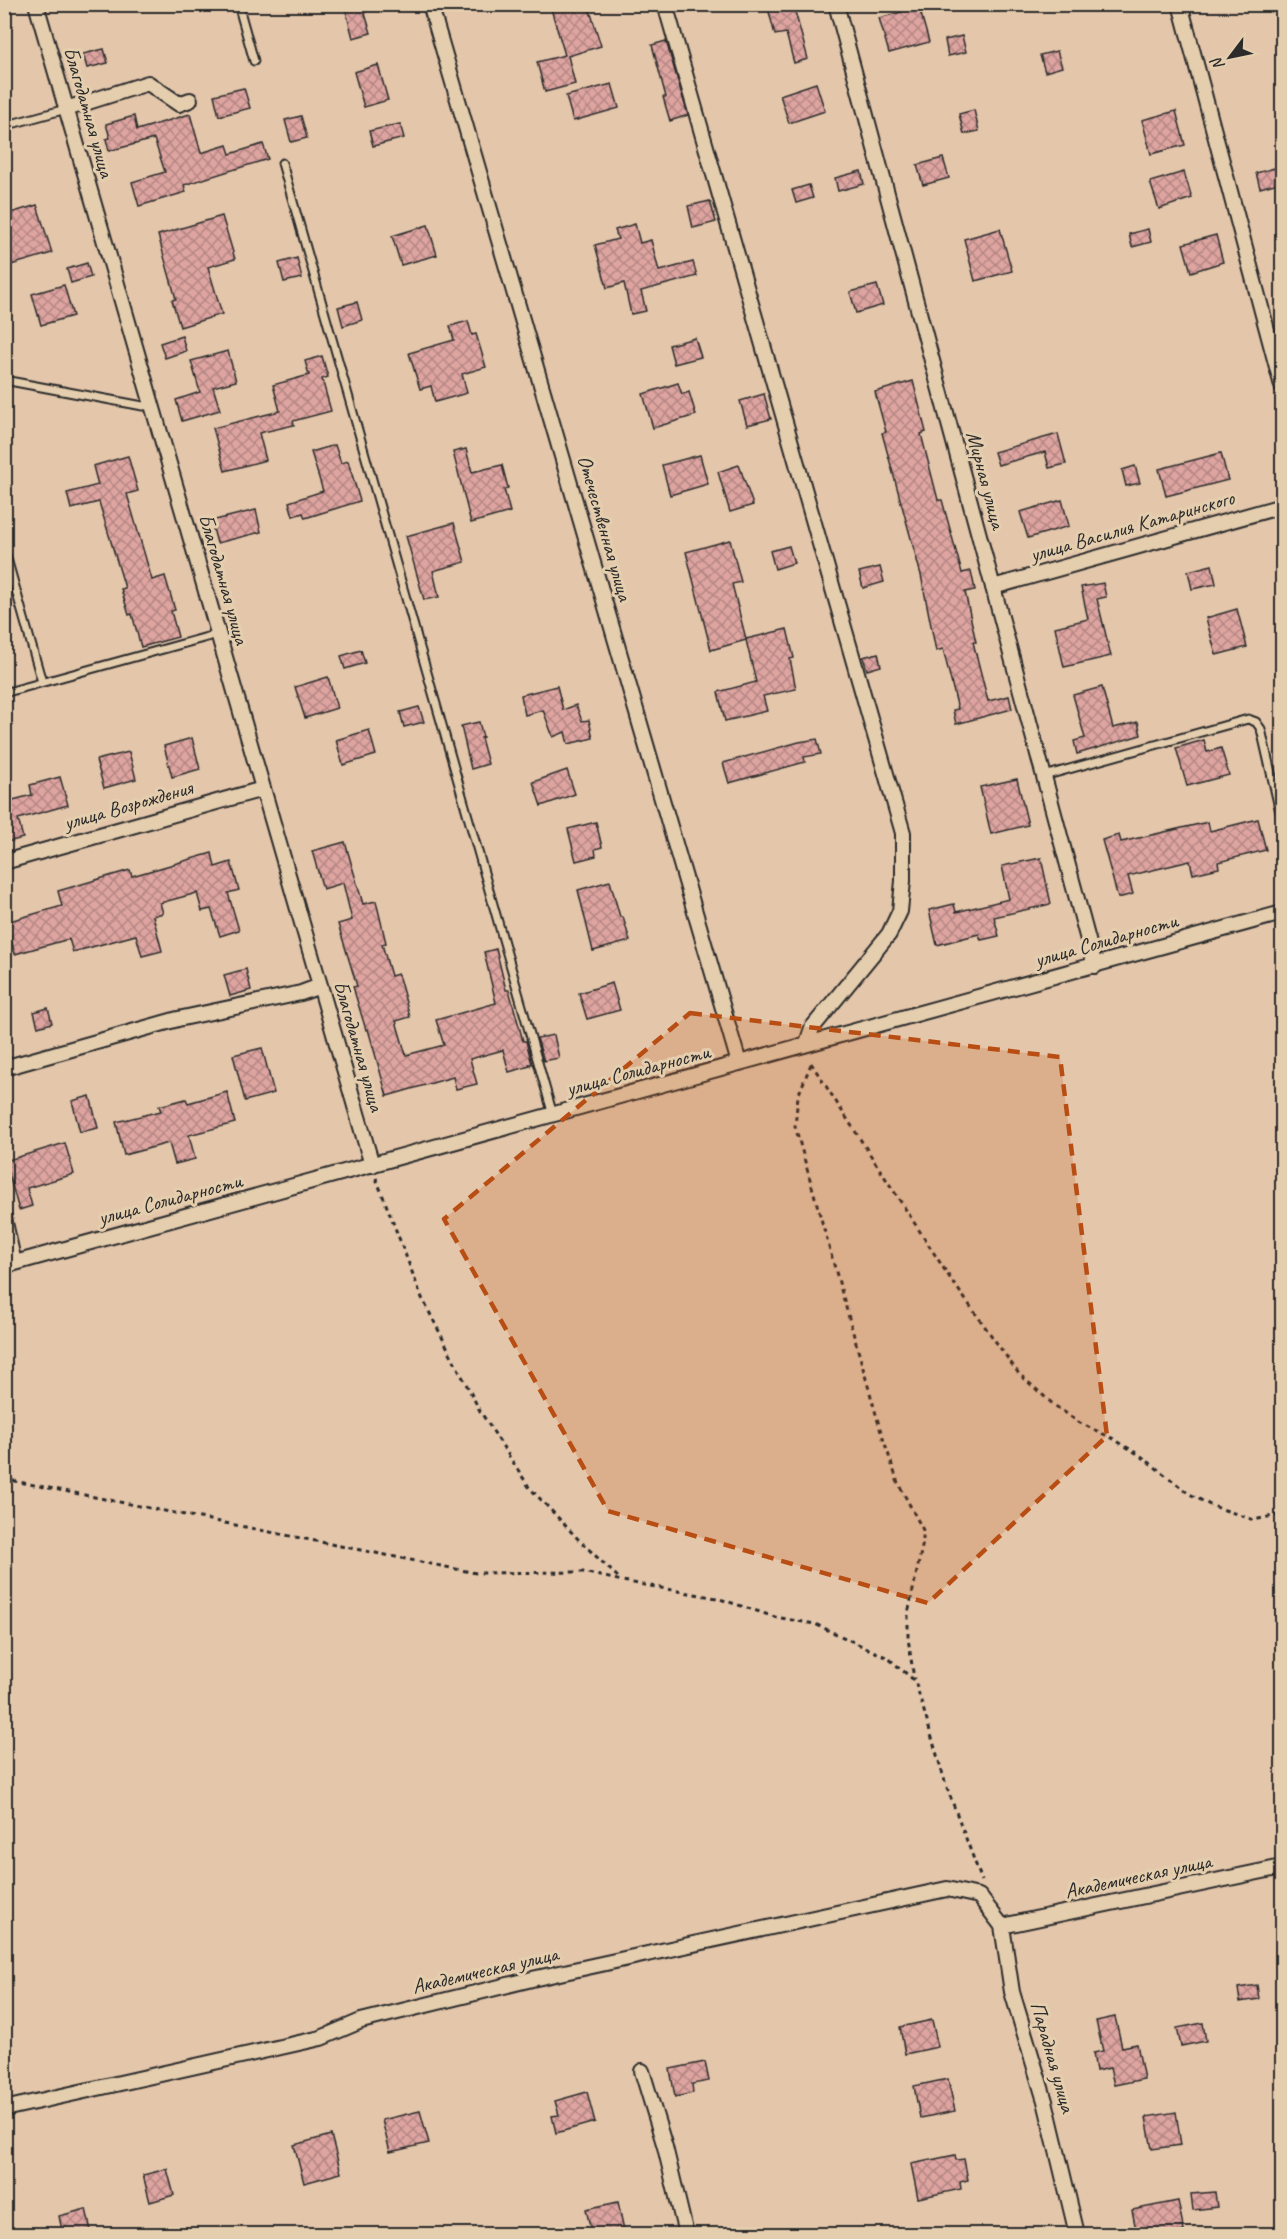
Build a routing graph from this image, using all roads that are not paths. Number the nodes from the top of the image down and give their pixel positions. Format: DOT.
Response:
graph roads {
  1 [pos="36,4"];
  2 [pos="238,4"];
  3 [pos="430,4"];
  4 [pos="665,4"];
  5 [pos="836,4"];
  6 [pos="1180,4"];
  7 [pos="254,62"];
  8 [pos="190,100"];
  9 [pos="66,110"];
  10 [pos="4,126"];
  11 [pos="282,163"];
  12 [pos="4,380"];
  13 [pos="1282,386"];
  14 [pos="152,405"];
  15 [pos="1282,506"];
  16 [pos="4,548"];
  17 [pos="993,587"];
  18 [pos="218,634"];
  19 [pos="42,682"];
  20 [pos="4,693"];
  21 [pos="1044,776"];
  22 [pos="263,789"];
  23 [pos="1282,821"];
  24 [pos="4,862"];
  25 [pos="1282,913"];
  26 [pos="1095,966"];
  27 [pos="320,986"];
  28 [pos="807,1043"];
  29 [pos="739,1063"];
  30 [pos="4,1068"];
  31 [pos="553,1115"];
  32 [pos="372,1165"];
  33 [pos="4,1218"];
  34 [pos="9,1265"];
  35 [pos="1282,1867"];
  36 [pos="979,1896"];
  37 [pos="1002,1926"];
  38 [pos="642,2071"];
  39 [pos="4,2109"];
  40 [pos="686,2235"];
  41 [pos="1077,2235"];
  1 -- 9 [label="street, Благодатная улица"];
  2 -- 7 [label="lane"];
  3 -- 29 [label="street, Отечественная улица"];
  4 -- 28 [label="street"];
  5 -- 17 [label="street, Мирная улица"];
  6 -- 13 [label="street"];
  8 -- 9 [label="street"];
  9 -- 10 [label="lane"];
  9 -- 14 [label="street, Благодатная улица"];
  11 -- 31 [label="lane"];
  12 -- 14 [label="lane"];
  14 -- 18 [label="street, Благодатная улица"];
  15 -- 17 [label="street, улица Василия Катаринского"];
  16 -- 19 [label="lane"];
  17 -- 21 [label="street, Мирная улица"];
  18 -- 19 [label="lane"];
  18 -- 22 [label="street, Благодатная улица"];
  19 -- 20 [label="lane"];
  21 -- 23 [label="lane"];
  21 -- 26 [label="street, Мирная улица"];
  22 -- 24 [label="street, улица Возрождения"];
  22 -- 27 [label="street, Благодатная улица"];
  25 -- 26 [label="street, улица Солидарности"];
  26 -- 28 [label="street, улица Солидарности"];
  27 -- 30 [label="street"];
  27 -- 32 [label="street, Благодатная улица"];
  28 -- 29 [label="street, улица Солидарности"];
  29 -- 31 [label="street, улица Солидарности"];
  31 -- 32 [label="street, улица Солидарности"];
  32 -- 34 [label="street, улица Солидарности"];
  33 -- 34 [label="street"];
  35 -- 37 [label="street, Академическая улица"];
  36 -- 37 [label="street, Парадная улица"];
  36 -- 39 [label="street, Академическая улица"];
  37 -- 41 [label="street, Парадная улица"];
  38 -- 40 [label="street"];
}
